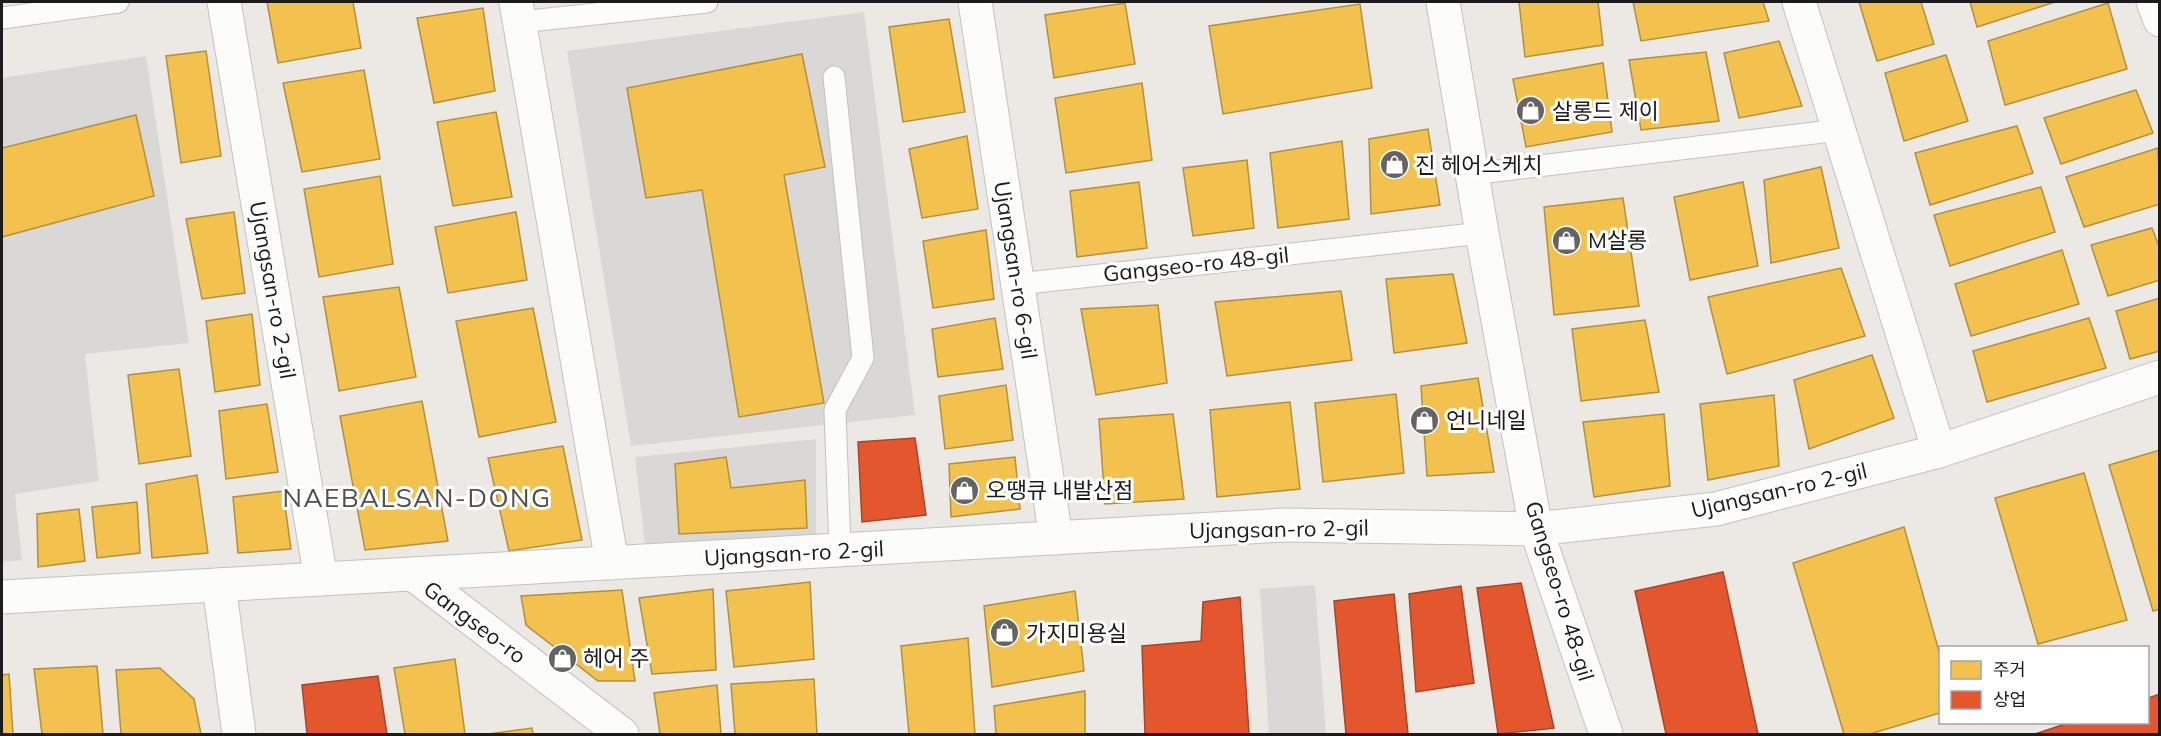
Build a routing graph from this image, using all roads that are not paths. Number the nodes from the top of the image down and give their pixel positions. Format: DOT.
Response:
graph roads {
  1 [pos="118,2"];
  2 [pos="224,2"];
  3 [pos="707,2"];
  4 [pos="975,2"];
  5 [pos="1443,2"];
  6 [pos="1798,2"];
  7 [pos="2153,2"];
  8 [pos="518,12"];
  9 [pos="2,18"];
  10 [pos="2160,20"];
  11 [pos="834,78"];
  12 [pos="1839,130"];
  13 [pos="1472,174"];
  14 [pos="1482,233"];
  15 [pos="1018,284"];
  16 [pos="2160,377"];
  17 [pos="1939,451"];
  18 [pos="1536,529"];
  19 [pos="1056,538"];
  20 [pos="840,550"];
  21 [pos="612,563"];
  22 [pos="413,574"];
  23 [pos="321,579"];
  24 [pos="219,585"];
  25 [pos="2,597"];
  26 [pos="239,735"];
  27 [pos="622,735"];
  28 [pos="1606,735"];
  1 -- 9 [label="lane"];
  2 -- 23 [label="street, Ujangsan-ro 2-gil"];
  3 -- 8 [label="lane"];
  4 -- 15 [label="street, Ujangsan-ro 6-gil"];
  5 -- 13 [label="street, Gangseo-ro 48-gil"];
  6 -- 12 [label="street"];
  7 -- 10 [label="street"];
  8 -- 21 [label="street"];
  11 -- 20 [label="lane"];
  12 -- 13 [label="lane"];
  12 -- 17 [label="street"];
  13 -- 14 [label="street, Gangseo-ro 48-gil"];
  14 -- 15 [label="lane, Gangseo-ro 48-gil"];
  14 -- 18 [label="street, Gangseo-ro 48-gil"];
  15 -- 19 [label="street, Ujangsan-ro 6-gil"];
  16 -- 17 [label="street, Ujangsan-ro 2-gil"];
  17 -- 18 [label="street, Ujangsan-ro 2-gil"];
  18 -- 19 [label="street, Ujangsan-ro 2-gil"];
  18 -- 28 [label="street, Gangseo-ro 48-gil"];
  19 -- 20 [label="street, Ujangsan-ro 2-gil"];
  20 -- 21 [label="street, Ujangsan-ro 2-gil"];
  21 -- 22 [label="street, Ujangsan-ro 2-gil"];
  22 -- 23 [label="street, Ujangsan-ro 2-gil"];
  22 -- 27 [label="street, Gangseo-ro"];
  23 -- 24 [label="street, Ujangsan-ro 2-gil"];
  24 -- 25 [label="street, Ujangsan-ro 2-gil"];
  24 -- 26 [label="street"];
}
